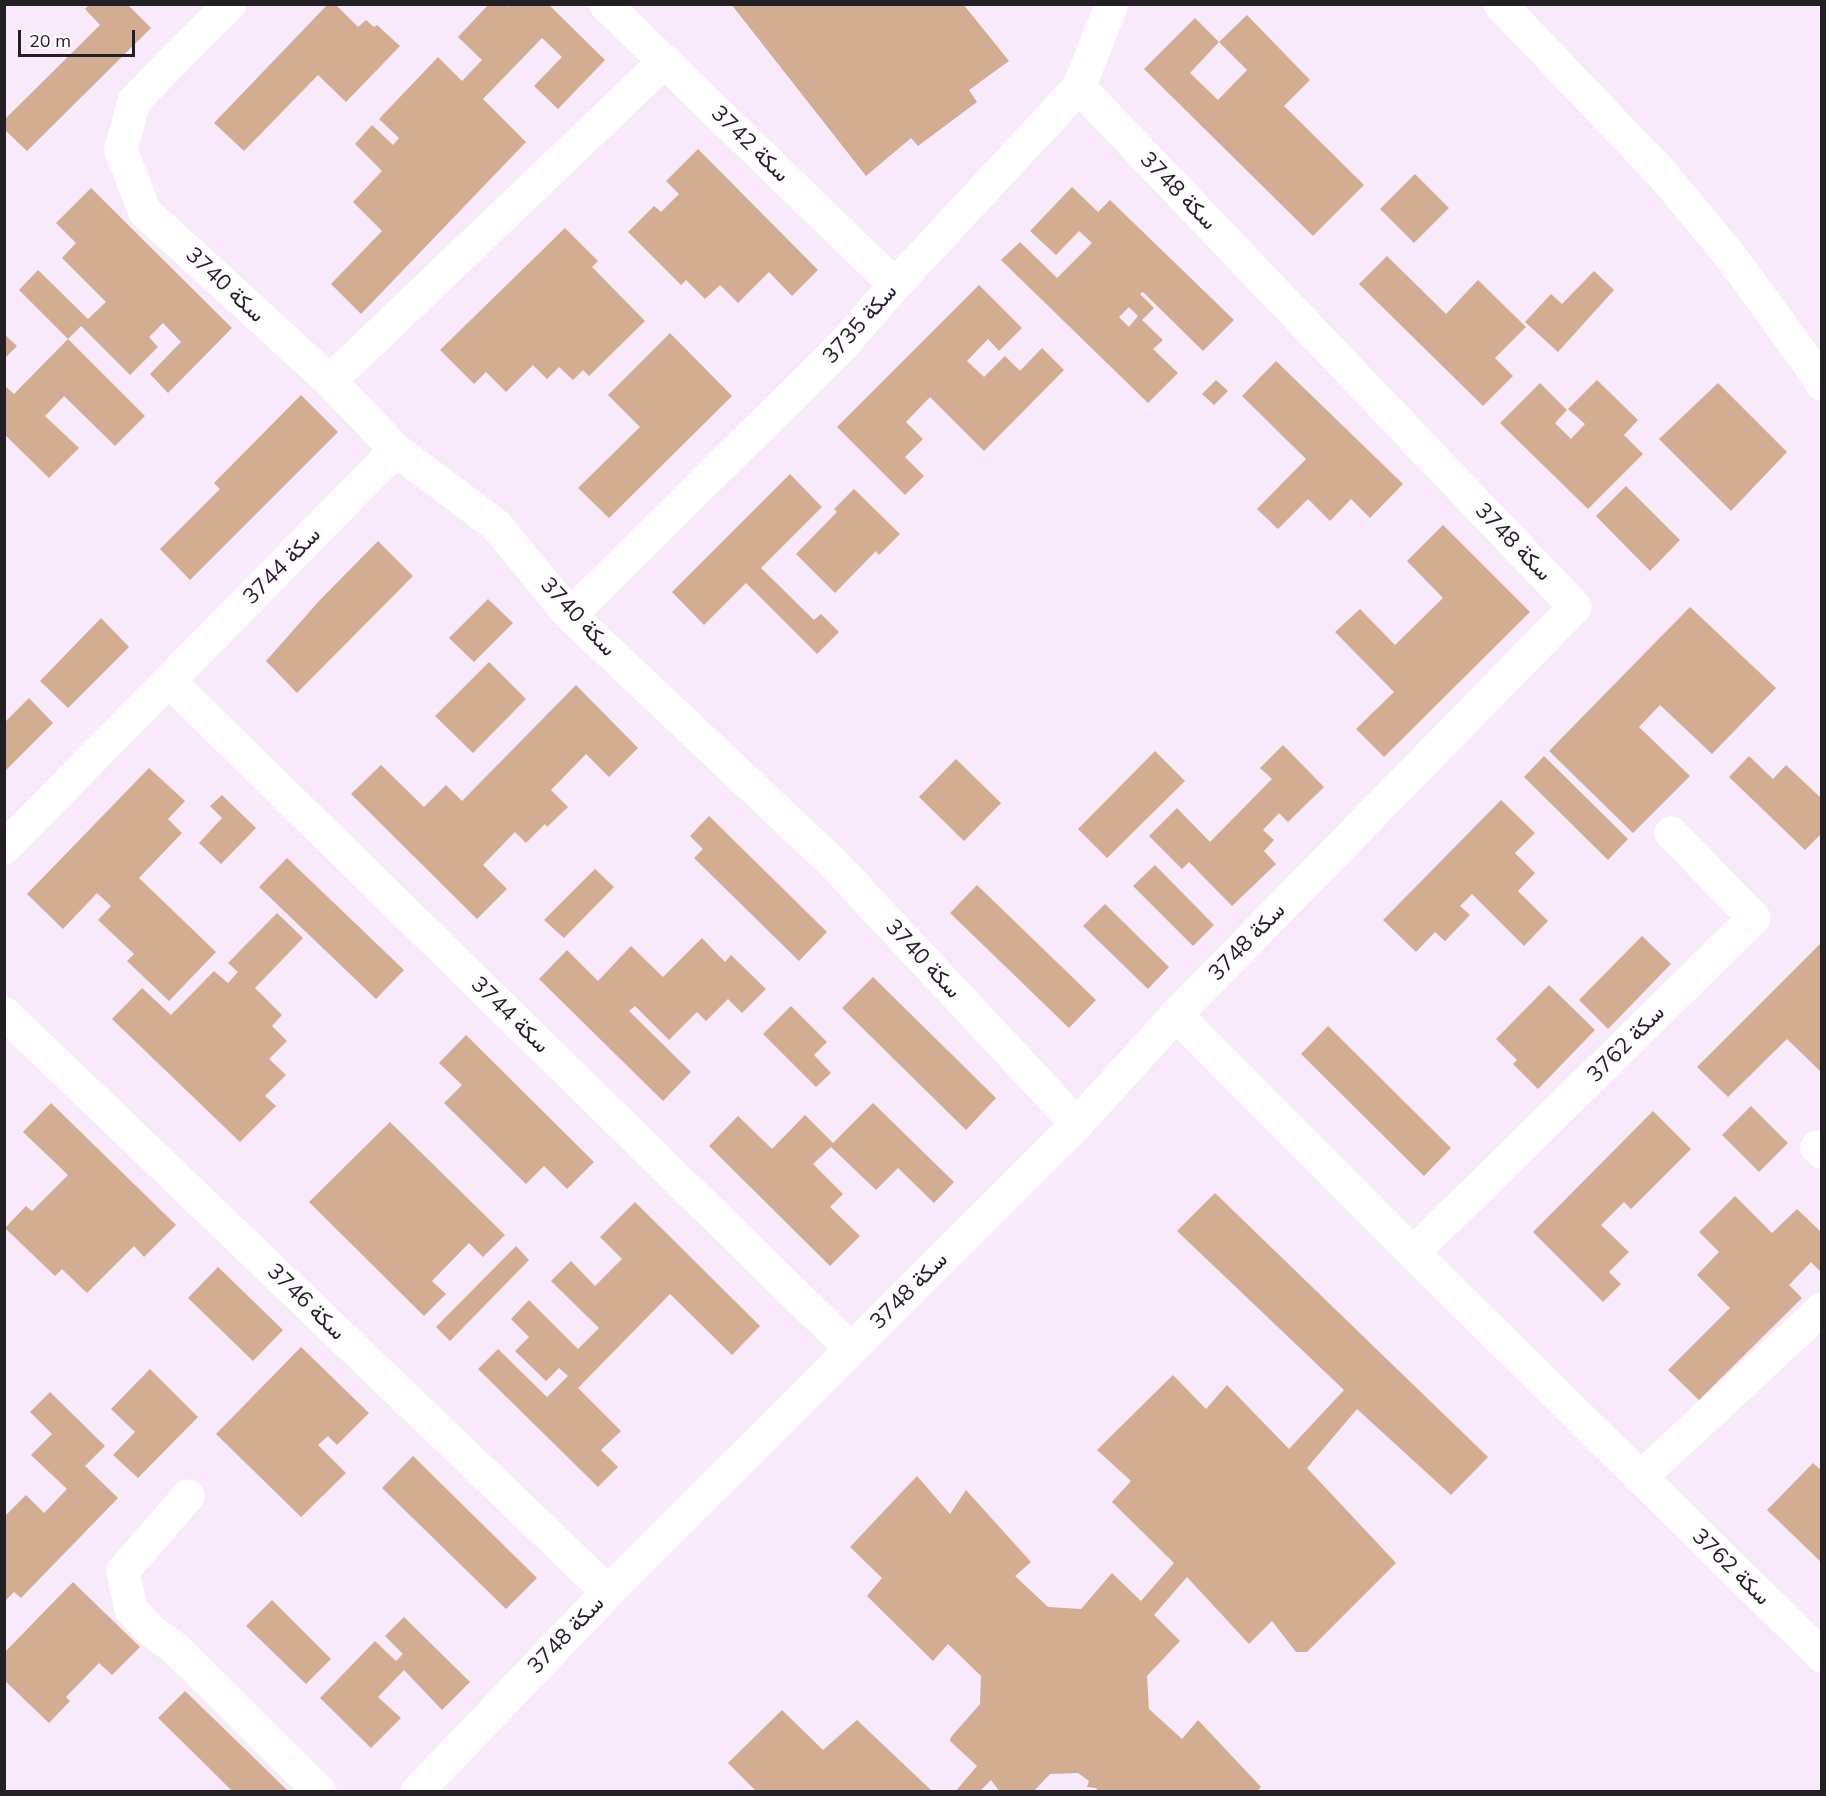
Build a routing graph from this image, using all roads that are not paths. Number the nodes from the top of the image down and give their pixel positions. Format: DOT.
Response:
graph roads {
  1 [pos="230,4"];
  2 [pos="605,4"];
  3 [pos="1112,4"];
  4 [pos="1500,4"];
  5 [pos="665,61"];
  6 [pos="1079,87"];
  7 [pos="895,285"];
  8 [pos="330,381"];
  9 [pos="1821,384"];
  10 [pos="396,450"];
  11 [pos="570,615"];
  12 [pos="169,681"];
  13 [pos="1671,833"];
  14 [pos="4,848"];
  15 [pos="4,1013"];
  16 [pos="1176,1015"];
  17 [pos="1077,1124"];
  18 [pos="1413,1253"];
  19 [pos="1821,1309"];
  20 [pos="851,1349"];
  21 [pos="1640,1478"];
  22 [pos="188,1496"];
  23 [pos="608,1592"];
  24 [pos="1821,1656"];
  25 [pos="320,1791"];
  26 [pos="417,1791"];
  1 -- 8 [label="street, سكة 3740"];
  2 -- 5 [label="street, سكة 3742"];
  3 -- 6 [label="street, سكة 3735"];
  4 -- 9 [label="street"];
  5 -- 7 [label="street, سكة 3742"];
  5 -- 8 [label="street"];
  6 -- 7 [label="street, سكة 3735"];
  6 -- 16 [label="street, سكة 3748"];
  7 -- 11 [label="street, سكة 3735"];
  8 -- 10 [label="street, سكة 3740"];
  10 -- 11 [label="street, سكة 3740"];
  10 -- 12 [label="street, سكة 3744"];
  11 -- 17 [label="street, سكة 3740"];
  12 -- 14 [label="street, سكة 3744"];
  12 -- 20 [label="street, سكة 3744"];
  13 -- 18 [label="street, سكة 3762"];
  15 -- 23 [label="street, سكة 3746"];
  16 -- 17 [label="street, سكة 3748"];
  16 -- 18 [label="street, سكة 3762"];
  17 -- 20 [label="street, سكة 3748"];
  18 -- 21 [label="street, سكة 3762"];
  19 -- 21 [label="street"];
  20 -- 23 [label="street, سكة 3748"];
  21 -- 24 [label="street, سكة 3762"];
  22 -- 25 [label="street"];
  23 -- 26 [label="street, سكة 3748"];
}
